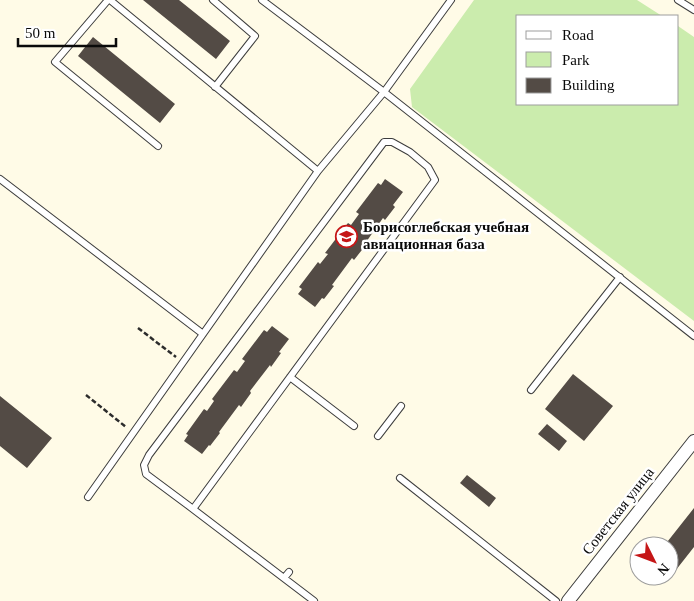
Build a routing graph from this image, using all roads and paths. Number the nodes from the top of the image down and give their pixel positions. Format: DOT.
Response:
graph roads {
  1 [pos="109,0"];
  2 [pos="213,0"];
  3 [pos="262,0"];
  4 [pos="450,0"];
  5 [pos="678,0"];
  6 [pos="694,10"];
  7 [pos="215,86"];
  8 [pos="384,92"];
  9 [pos="158,146"];
  10 [pos="318,171"];
  11 [pos="0,179"];
  12 [pos="620,277"];
  13 [pos="138,328"];
  14 [pos="203,334"];
  15 [pos="694,336"];
  16 [pos="183,362"];
  17 [pos="290,378"];
  18 [pos="531,390"];
  19 [pos="86,395"];
  20 [pos="401,406"];
  21 [pos="354,426"];
  22 [pos="133,433"];
  23 [pos="378,436"];
  24 [pos="694,441"];
  25 [pos="400,478"];
  26 [pos="88,496"];
  27 [pos="193,509"];
  28 [pos="289,572"];
  29 [pos="284,578"];
  30 [pos="314,601"];
  31 [pos="556,601"];
  32 [pos="568,601"];
  1 -- 7 [label="lane"];
  1 -- 9 [label="lane"];
  2 -- 7 [label="lane"];
  3 -- 8 [label="lane"];
  4 -- 8 [label="lane"];
  5 -- 6 [label="lane"];
  7 -- 10 [label="lane"];
  8 -- 10 [label="lane"];
  8 -- 12 [label="lane"];
  10 -- 14 [label="lane"];
  11 -- 14 [label="lane"];
  12 -- 15 [label="lane"];
  12 -- 18 [label="lane"];
  13 -- 16 [label="path"];
  14 -- 16 [label="lane"];
  16 -- 22 [label="lane"];
  17 -- 21 [label="lane"];
  17 -- 27 [label="lane"];
  17 -- 27 [label="lane"];
  19 -- 22 [label="path"];
  20 -- 23 [label="lane"];
  22 -- 26 [label="lane"];
  24 -- 32 [label="street, Советская улица"];
  25 -- 31 [label="lane"];
  27 -- 29 [label="lane"];
  28 -- 29 [label="lane"];
  29 -- 30 [label="lane"];
}
